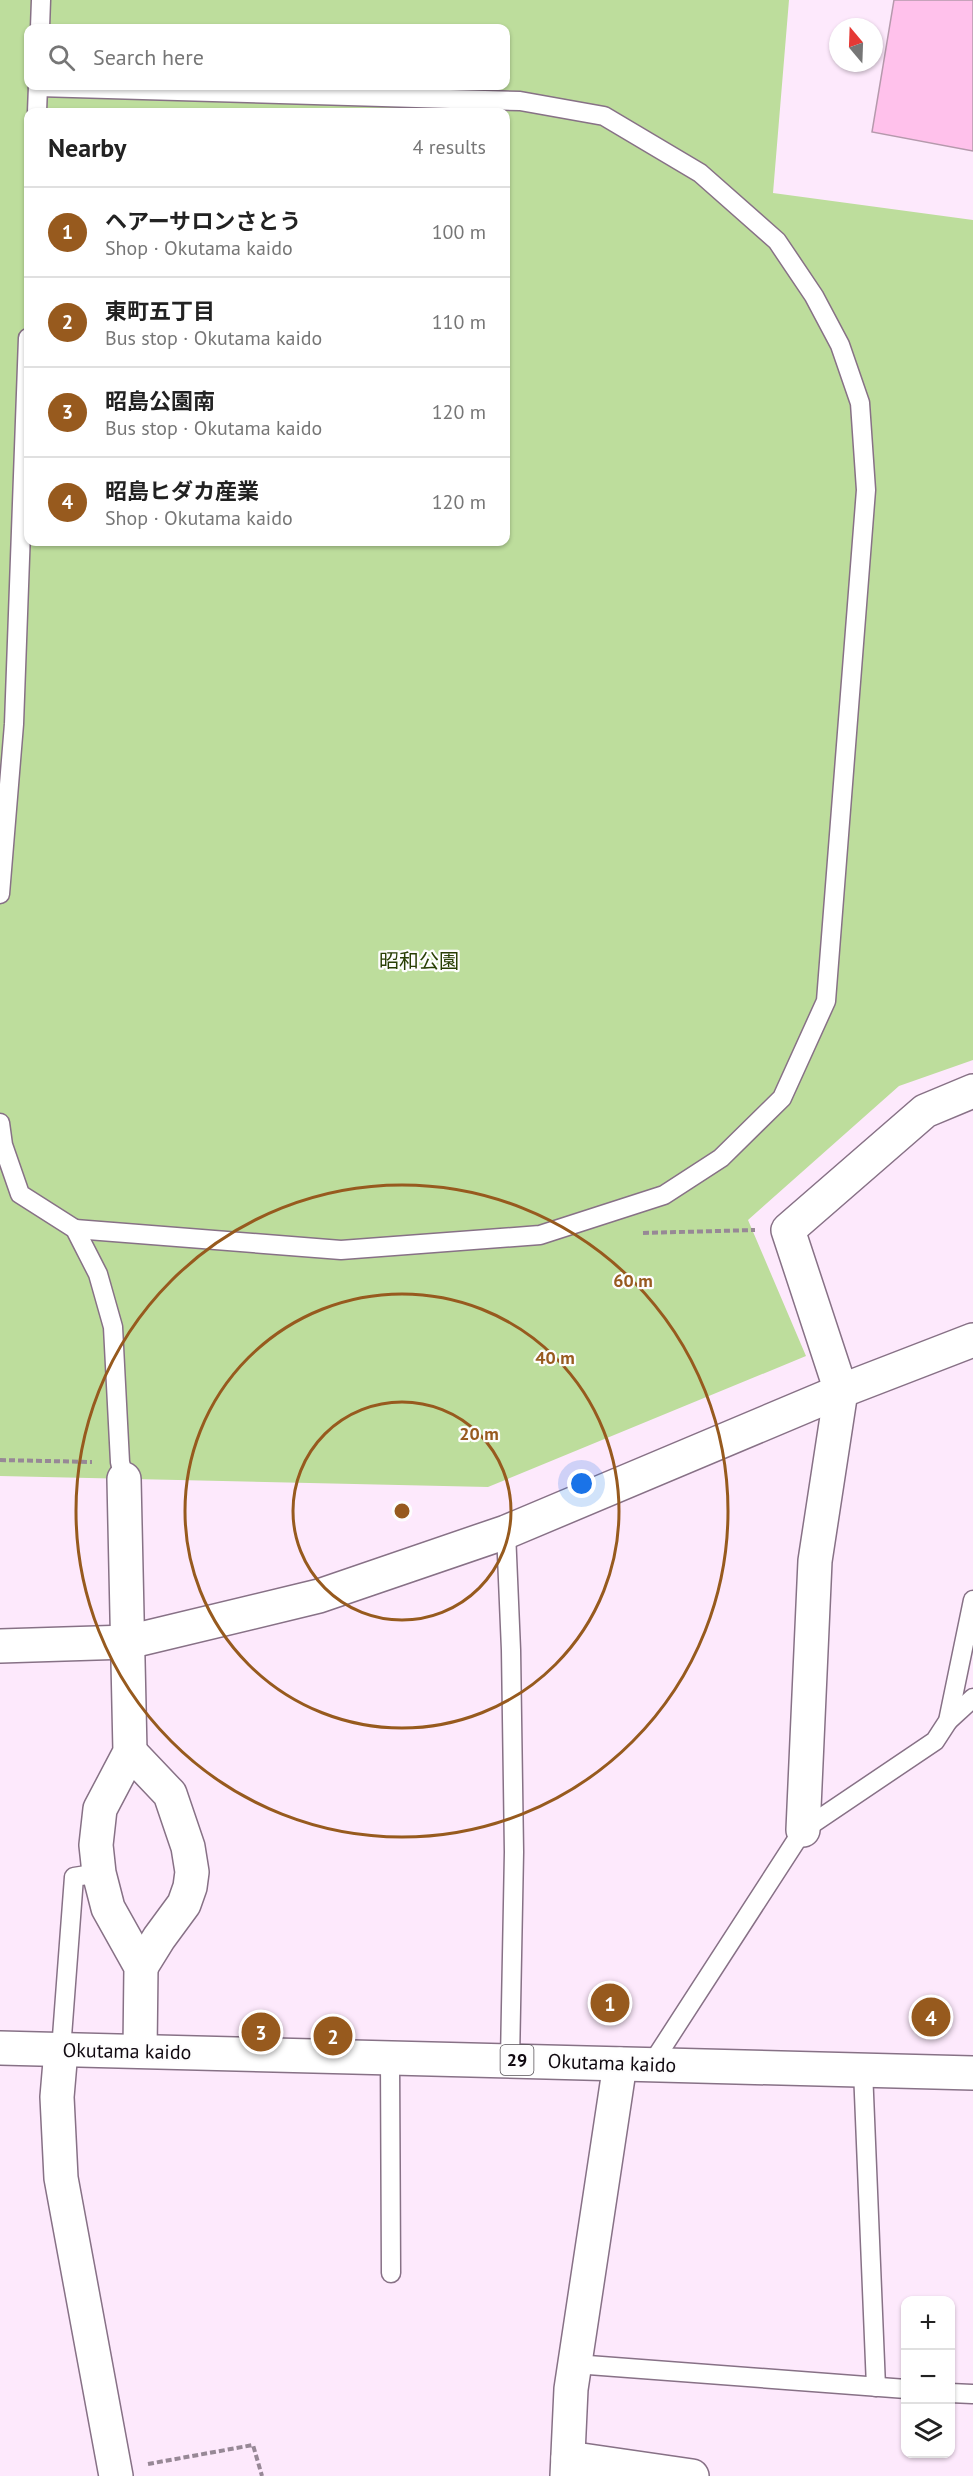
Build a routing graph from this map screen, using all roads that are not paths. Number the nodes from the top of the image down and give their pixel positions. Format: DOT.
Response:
graph roads {
  1 [pos="40,0"];
  2 [pos="40,24"];
  3 [pos="38,90"];
  4 [pos="167,90"];
  5 [pos="37,108"];
  6 [pos="24,412"];
  7 [pos="7,724"];
  8 [pos="0,894"];
  9 [pos="973,1091"];
  10 [pos="0,1123"];
  11 [pos="75,1229"];
  12 [pos="973,1340"];
  13 [pos="842,1391"];
  14 [pos="122,1470"];
  15 [pos="506,1533"];
  16 [pos="973,1600"];
  17 [pos="128,1642"];
  18 [pos="0,1646"];
  19 [pos="973,1698"];
  20 [pos="948,1721"];
  21 [pos="130,1752"];
  22 [pos="803,1830"];
  23 [pos="99,1873"];
  24 [pos="141,1967"];
  25 [pos="0,2048"];
  26 [pos="61,2050"];
  27 [pos="140,2051"];
  28 [pos="390,2059"];
  29 [pos="510,2060"];
  30 [pos="635,2065"];
  31 [pos="863,2070"];
  32 [pos="973,2073"];
  33 [pos="391,2273"];
  34 [pos="575,2364"];
  35 [pos="876,2387"];
  36 [pos="901,2390"];
  37 [pos="955,2393"];
  38 [pos="972,2394"];
  39 [pos="568,2467"];
  40 [pos="116,2473"];
  41 [pos="692,2476"];
  1 -- 2 [label="lane"];
  3 -- 5 [label="lane"];
  4 -- 11 [label="lane"];
  6 -- 7 [label="lane"];
  7 -- 8 [label="lane"];
  9 -- 13 [label="street"];
  10 -- 11 [label="lane"];
  11 -- 14 [label="lane"];
  12 -- 13 [label="street"];
  13 -- 15 [label="street"];
  13 -- 22 [label="street"];
  14 -- 17 [label="street"];
  15 -- 17 [label="street"];
  15 -- 29 [label="lane"];
  16 -- 20 [label="lane"];
  17 -- 18 [label="street"];
  17 -- 21 [label="street"];
  19 -- 20 [label="lane"];
  20 -- 22 [label="lane"];
  21 -- 23 [label="street"];
  21 -- 24 [label="street"];
  22 -- 30 [label="lane"];
  23 -- 24 [label="street"];
  23 -- 26 [label="lane"];
  24 -- 27 [label="street"];
  25 -- 26 [label="street, Okutama kaido / 29"];
  26 -- 27 [label="street, Okutama kaido / 29"];
  26 -- 40 [label="street"];
  27 -- 28 [label="street, Okutama kaido / 29"];
  28 -- 29 [label="street, Okutama kaido / 29"];
  28 -- 33 [label="lane"];
  29 -- 30 [label="street, Okutama kaido / 29"];
  30 -- 31 [label="street, Okutama kaido / 29"];
  30 -- 34 [label="street"];
  31 -- 32 [label="street, Okutama kaido / 29"];
  31 -- 35 [label="lane"];
  34 -- 35 [label="lane"];
  34 -- 39 [label="street"];
  35 -- 36 [label="lane"];
  37 -- 38 [label="lane"];
  39 -- 41 [label="street"];
}
